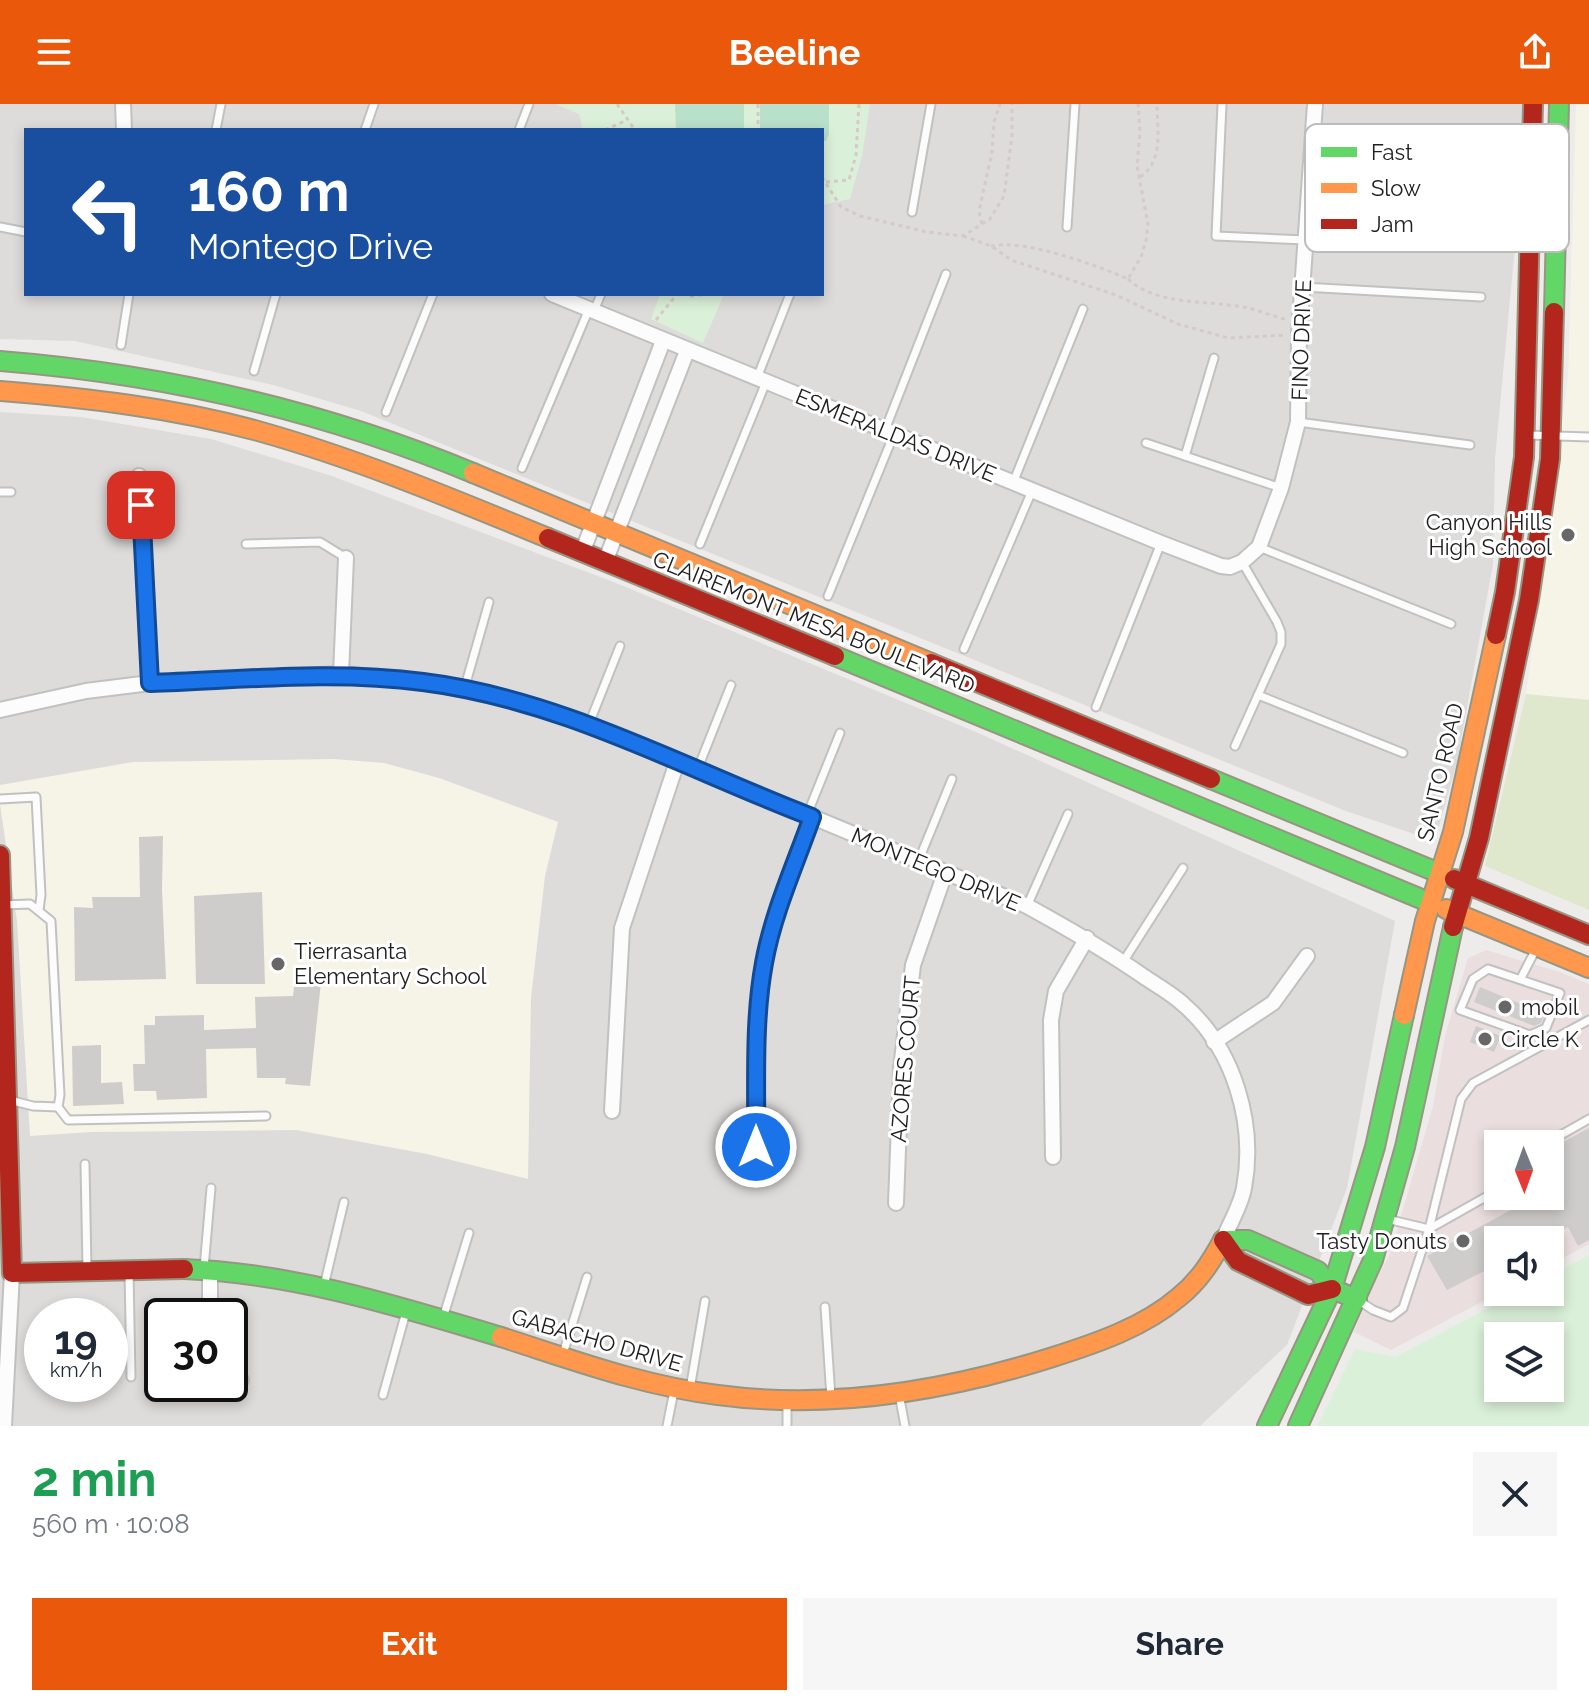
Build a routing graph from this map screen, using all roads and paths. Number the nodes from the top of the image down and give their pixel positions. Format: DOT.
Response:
graph roads {
  1 [pos="123,104"];
  2 [pos="221,104"];
  3 [pos="374,104"];
  4 [pos="529,104"];
  5 [pos="617,104"];
  6 [pos="758,104"];
  7 [pos="859,104"];
  8 [pos="931,104"];
  9 [pos="1000,104"];
  10 [pos="1012,104"];
  11 [pos="1075,104"];
  12 [pos="1138,104"];
  13 [pos="1157,104"];
  14 [pos="1222,104"];
  15 [pos="1315,104"];
  16 [pos="1533,104"];
  17 [pos="1559,104"];
  18 [pos="627,120"];
  19 [pos="1314,124"];
  20 [pos="1533,124"];
  21 [pos="1559,124"];
  22 [pos="124,128"];
  23 [pos="216,128"];
  24 [pos="366,128"];
  25 [pos="520,128"];
  26 [pos="609,128"];
  27 [pos="633,128"];
  28 [pos="758,128"];
  29 [pos="1140,177"];
  30 [pos="824,180"];
  31 [pos="826,182"];
  32 [pos="912,212"];
  33 [pos="982,224"];
  34 [pos="0,227"];
  35 [pos="1067,227"];
  36 [pos="24,232"];
  37 [pos="963,236"];
  38 [pos="1305,240"];
  39 [pos="991,246"];
  40 [pos="1305,252"];
  41 [pos="1529,252"];
  42 [pos="1555,252"];
  43 [pos="946,274"];
  44 [pos="1128,279"];
  45 [pos="1302,287"];
  46 [pos="129,296"];
  47 [pos="275,296"];
  48 [pos="432,296"];
  49 [pos="557,296"];
  50 [pos="600,296"];
  51 [pos="677,296"];
  52 [pos="789,296"];
  53 [pos="1481,297"];
  54 [pos="1083,309"];
  55 [pos="592,310"];
  56 [pos="1299,327"];
  57 [pos="647,333"];
  58 [pos="663,341"];
  59 [pos="121,345"];
  60 [pos="687,351"];
  61 [pos="1214,358"];
  62 [pos="0,361"];
  63 [pos="254,371"];
  64 [pos="761,380"];
  65 [pos="0,391"];
  66 [pos="386,412"];
  67 [pos="1298,422"];
  68 [pos="889,432"];
  69 [pos="1525,435"];
  70 [pos="1551,435"];
  71 [pos="1589,437"];
  72 [pos="1146,443"];
  73 [pos="1470,445"];
  74 [pos="1185,456"];
  75 [pos="522,468"];
  76 [pos="139,476"];
  77 [pos="1013,483"];
  78 [pos="1281,488"];
  79 [pos="1032,491"];
  80 [pos="0,492"];
  81 [pos="11,492"];
  82 [pos="594,523"];
  83 [pos="618,532"];
  84 [pos="1161,543"];
  85 [pos="246,544"];
  86 [pos="700,544"];
  87 [pos="1259,547"];
  88 [pos="582,553"];
  89 [pos="346,558"];
  90 [pos="605,562"];
  91 [pos="1242,562"];
  92 [pos="828,596"];
  93 [pos="489,602"];
  94 [pos="1451,624"];
  95 [pos="620,646"];
  96 [pos="964,649"];
  97 [pos="341,674"];
  98 [pos="150,683"];
  99 [pos="731,685"];
  100 [pos="464,690"];
  101 [pos="1258,695"];
  102 [pos="1096,707"];
  103 [pos="0,710"];
  104 [pos="589,724"];
  105 [pos="840,733"];
  106 [pos="1235,746"];
  107 [pos="1403,753"];
  108 [pos="677,762"];
  109 [pos="697,771"];
  110 [pos="952,779"];
  111 [pos="0,799"];
  112 [pos="1068,814"];
  113 [pos="809,816"];
  114 [pos="0,855"];
  115 [pos="918,862"];
  116 [pos="1183,868"];
  117 [pos="945,873"];
  118 [pos="1439,873"];
  119 [pos="1465,883"];
  120 [pos="1431,903"];
  121 [pos="1027,906"];
  122 [pos="39,910"];
  123 [pos="1456,913"];
  124 [pos="2,914"];
  125 [pos="1589,935"];
  126 [pos="1087,938"];
  127 [pos="1537,947"];
  128 [pos="1307,956"];
  129 [pos="1123,962"];
  130 [pos="1589,968"];
  131 [pos="1521,978"];
  132 [pos="1436,1004"];
  133 [pos="1460,1010"];
  134 [pos="1589,1020"];
  135 [pos="1214,1042"];
  136 [pos="4,1099"];
  137 [pos="58,1107"];
  138 [pos="612,1111"];
  139 [pos="266,1116"];
  140 [pos="1589,1119"];
  141 [pos="1564,1133"];
  142 [pos="756,1147"];
  143 [pos="1053,1157"];
  144 [pos="85,1164"];
  145 [pos="211,1188"];
  146 [pos="1484,1198"];
  147 [pos="344,1202"];
  148 [pos="896,1203"];
  149 [pos="1385,1218"];
  150 [pos="1429,1229"];
  151 [pos="469,1233"];
  152 [pos="1223,1240"];
  153 [pos="129,1269"];
  154 [pos="87,1270"];
  155 [pos="207,1271"];
  156 [pos="12,1273"];
  157 [pos="587,1277"];
  158 [pos="324,1289"];
  159 [pos="1332,1289"];
  160 [pos="209,1298"];
  161 [pos="1357,1299"];
  162 [pos="705,1301"];
  163 [pos="825,1307"];
  164 [pos="406,1310"];
  165 [pos="442,1320"];
  166 [pos="4,1343"];
  167 [pos="562,1356"];
  168 [pos="131,1377"];
  169 [pos="682,1390"];
  170 [pos="898,1392"];
  171 [pos="383,1395"];
  172 [pos="787,1400"];
  173 [pos="831,1400"];
  174 [pos="4,1426"];
  175 [pos="667,1426"];
  176 [pos="787,1426"];
  177 [pos="905,1426"];
  178 [pos="1267,1426"];
  179 [pos="1298,1426"];
  1 -- 22 [label="street"];
  2 -- 23 [label="lane"];
  3 -- 24 [label="lane"];
  4 -- 25 [label="lane"];
  5 -- 18 [label="path"];
  6 -- 28 [label="path"];
  7 -- 31 [label="path"];
  8 -- 32 [label="lane"];
  9 -- 33 [label="path"];
  10 -- 33 [label="path"];
  11 -- 35 [label="lane"];
  12 -- 29 [label="path"];
  13 -- 29 [label="path"];
  14 -- 38 [label="lane"];
  15 -- 19 [label="street, FINO DRIVE"];
  16 -- 20 [label="main road, SANTO ROAD"];
  17 -- 21 [label="main road"];
  18 -- 26 [label="path"];
  18 -- 27 [label="path"];
  29 -- 44 [label="path"];
  30 -- 31 [label="path"];
  31 -- 37 [label="path"];
  33 -- 37 [label="path"];
  34 -- 36 [label="lane"];
  37 -- 39 [label="path"];
  39 -- 44 [label="path"];
  39 -- 56 [label="path"];
  40 -- 45 [label="street, FINO DRIVE"];
  41 -- 69 [label="main road, SANTO ROAD"];
  42 -- 70 [label="main road"];
  43 -- 68 [label="lane"];
  44 -- 56 [label="path"];
  45 -- 53 [label="lane"];
  45 -- 56 [label="street, FINO DRIVE"];
  46 -- 59 [label="lane"];
  47 -- 63 [label="lane"];
  48 -- 66 [label="lane"];
  49 -- 55 [label="street, ESMERALDAS DRIVE"];
  50 -- 55 [label="lane"];
  51 -- 57 [label="path"];
  52 -- 64 [label="lane"];
  54 -- 77 [label="lane"];
  55 -- 57 [label="street, ESMERALDAS DRIVE"];
  55 -- 75 [label="lane"];
  56 -- 67 [label="street, FINO DRIVE"];
  57 -- 58 [label="street, ESMERALDAS DRIVE"];
  58 -- 60 [label="street, ESMERALDAS DRIVE"];
  58 -- 82 [label="street"];
  60 -- 64 [label="street, ESMERALDAS DRIVE"];
  60 -- 83 [label="street"];
  61 -- 74 [label="lane"];
  62 -- 82 [label="main road, CLAIREMONT MESA BOULEVARD"];
  64 -- 68 [label="street, ESMERALDAS DRIVE"];
  64 -- 86 [label="lane"];
  65 -- 88 [label="main road, CLAIREMONT MESA BOULEVARD"];
  67 -- 73 [label="lane"];
  67 -- 78 [label="street, FINO DRIVE"];
  68 -- 77 [label="street, ESMERALDAS DRIVE"];
  68 -- 92 [label="lane"];
  69 -- 70 [label="lane"];
  69 -- 118 [label="main road, SANTO ROAD"];
  70 -- 71 [label="lane"];
  70 -- 119 [label="main road"];
  72 -- 74 [label="lane"];
  74 -- 78 [label="lane"];
  76 -- 98 [label="street"];
  77 -- 79 [label="street, ESMERALDAS DRIVE"];
  78 -- 87 [label="street, FINO DRIVE"];
  79 -- 84 [label="street, ESMERALDAS DRIVE"];
  79 -- 96 [label="lane"];
  80 -- 81 [label="lane"];
  82 -- 83 [label="main road, CLAIREMONT MESA BOULEVARD"];
  82 -- 88 [label="street"];
  83 -- 90 [label="street"];
  83 -- 118 [label="main road, CLAIREMONT MESA BOULEVARD"];
  84 -- 91 [label="street, ESMERALDAS DRIVE"];
  84 -- 102 [label="lane"];
  85 -- 89 [label="lane"];
  87 -- 91 [label="street, FINO DRIVE"];
  87 -- 94 [label="lane"];
  88 -- 90 [label="main road, CLAIREMONT MESA BOULEVARD"];
  89 -- 97 [label="street"];
  90 -- 120 [label="main road, CLAIREMONT MESA BOULEVARD"];
  91 -- 101 [label="lane"];
  93 -- 100 [label="lane"];
  95 -- 104 [label="lane"];
  97 -- 98 [label="street, MONTEGO DRIVE"];
  97 -- 100 [label="street, MONTEGO DRIVE"];
  98 -- 103 [label="street, MONTEGO DRIVE"];
  99 -- 109 [label="lane"];
  100 -- 104 [label="street, MONTEGO DRIVE"];
  101 -- 106 [label="lane"];
  101 -- 107 [label="lane"];
  104 -- 108 [label="street, MONTEGO DRIVE"];
  105 -- 113 [label="lane"];
  108 -- 109 [label="street, MONTEGO DRIVE"];
  108 -- 138 [label="street"];
  109 -- 113 [label="street, MONTEGO DRIVE"];
  110 -- 115 [label="lane"];
  111 -- 122 [label="lane"];
  112 -- 121 [label="lane"];
  113 -- 115 [label="street, MONTEGO DRIVE"];
  113 -- 142 [label="street"];
  114 -- 124 [label="main road"];
  115 -- 117 [label="street, MONTEGO DRIVE"];
  116 -- 129 [label="lane"];
  117 -- 121 [label="street, MONTEGO DRIVE"];
  117 -- 148 [label="street, AZORES COURT"];
  118 -- 119 [label="main road, CLAIREMONT MESA BOULEVARD"];
  118 -- 120 [label="main road, SANTO ROAD"];
  119 -- 123 [label="main road"];
  119 -- 125 [label="main road, CLAIREMONT MESA BOULEVARD"];
  120 -- 123 [label="main road, CLAIREMONT MESA BOULEVARD"];
  120 -- 159 [label="main road, SANTO ROAD"];
  121 -- 126 [label="street, MONTEGO DRIVE"];
  122 -- 124 [label="lane"];
  122 -- 137 [label="lane"];
  123 -- 127 [label="main road, CLAIREMONT MESA BOULEVARD"];
  123 -- 132 [label="main road"];
  124 -- 136 [label="main road"];
  126 -- 129 [label="street, MONTEGO DRIVE"];
  126 -- 143 [label="street"];
  127 -- 130 [label="main road, CLAIREMONT MESA BOULEVARD"];
  127 -- 131 [label="lane"];
  128 -- 135 [label="street"];
  129 -- 135 [label="street, MONTEGO DRIVE"];
  131 -- 133 [label="lane"];
  131 -- 133 [label="lane"];
  132 -- 133 [label="lane"];
  132 -- 149 [label="main road"];
  134 -- 150 [label="lane"];
  135 -- 152 [label="street, MONTEGO DRIVE"];
  136 -- 137 [label="lane"];
  136 -- 156 [label="main road"];
  137 -- 139 [label="lane"];
  140 -- 141 [label="lane"];
  144 -- 154 [label="lane"];
  145 -- 155 [label="lane"];
  146 -- 150 [label="lane"];
  147 -- 158 [label="lane"];
  149 -- 150 [label="lane"];
  149 -- 161 [label="main road"];
  150 -- 161 [label="lane"];
  151 -- 165 [label="lane"];
  152 -- 159 [label="main road"];
  152 -- 170 [label="main road, GABACHO DRIVE"];
  153 -- 154 [label="main road, GABACHO DRIVE"];
  153 -- 155 [label="main road, GABACHO DRIVE"];
  153 -- 168 [label="lane"];
  154 -- 156 [label="main road, GABACHO DRIVE"];
  155 -- 158 [label="main road, GABACHO DRIVE"];
  155 -- 160 [label="street"];
  156 -- 166 [label="street"];
  157 -- 167 [label="lane"];
  158 -- 164 [label="main road, GABACHO DRIVE"];
  159 -- 161 [label="main road"];
  159 -- 178 [label="main road, SANTO ROAD"];
  161 -- 179 [label="main road"];
  162 -- 169 [label="lane"];
  163 -- 173 [label="lane"];
  164 -- 165 [label="main road, GABACHO DRIVE"];
  164 -- 171 [label="lane"];
  165 -- 167 [label="main road, GABACHO DRIVE"];
  166 -- 174 [label="street"];
  167 -- 169 [label="main road, GABACHO DRIVE"];
  169 -- 172 [label="main road, GABACHO DRIVE"];
  169 -- 175 [label="lane"];
  170 -- 173 [label="main road, GABACHO DRIVE"];
  170 -- 177 [label="lane"];
  172 -- 173 [label="main road, GABACHO DRIVE"];
  172 -- 176 [label="lane"];
}
